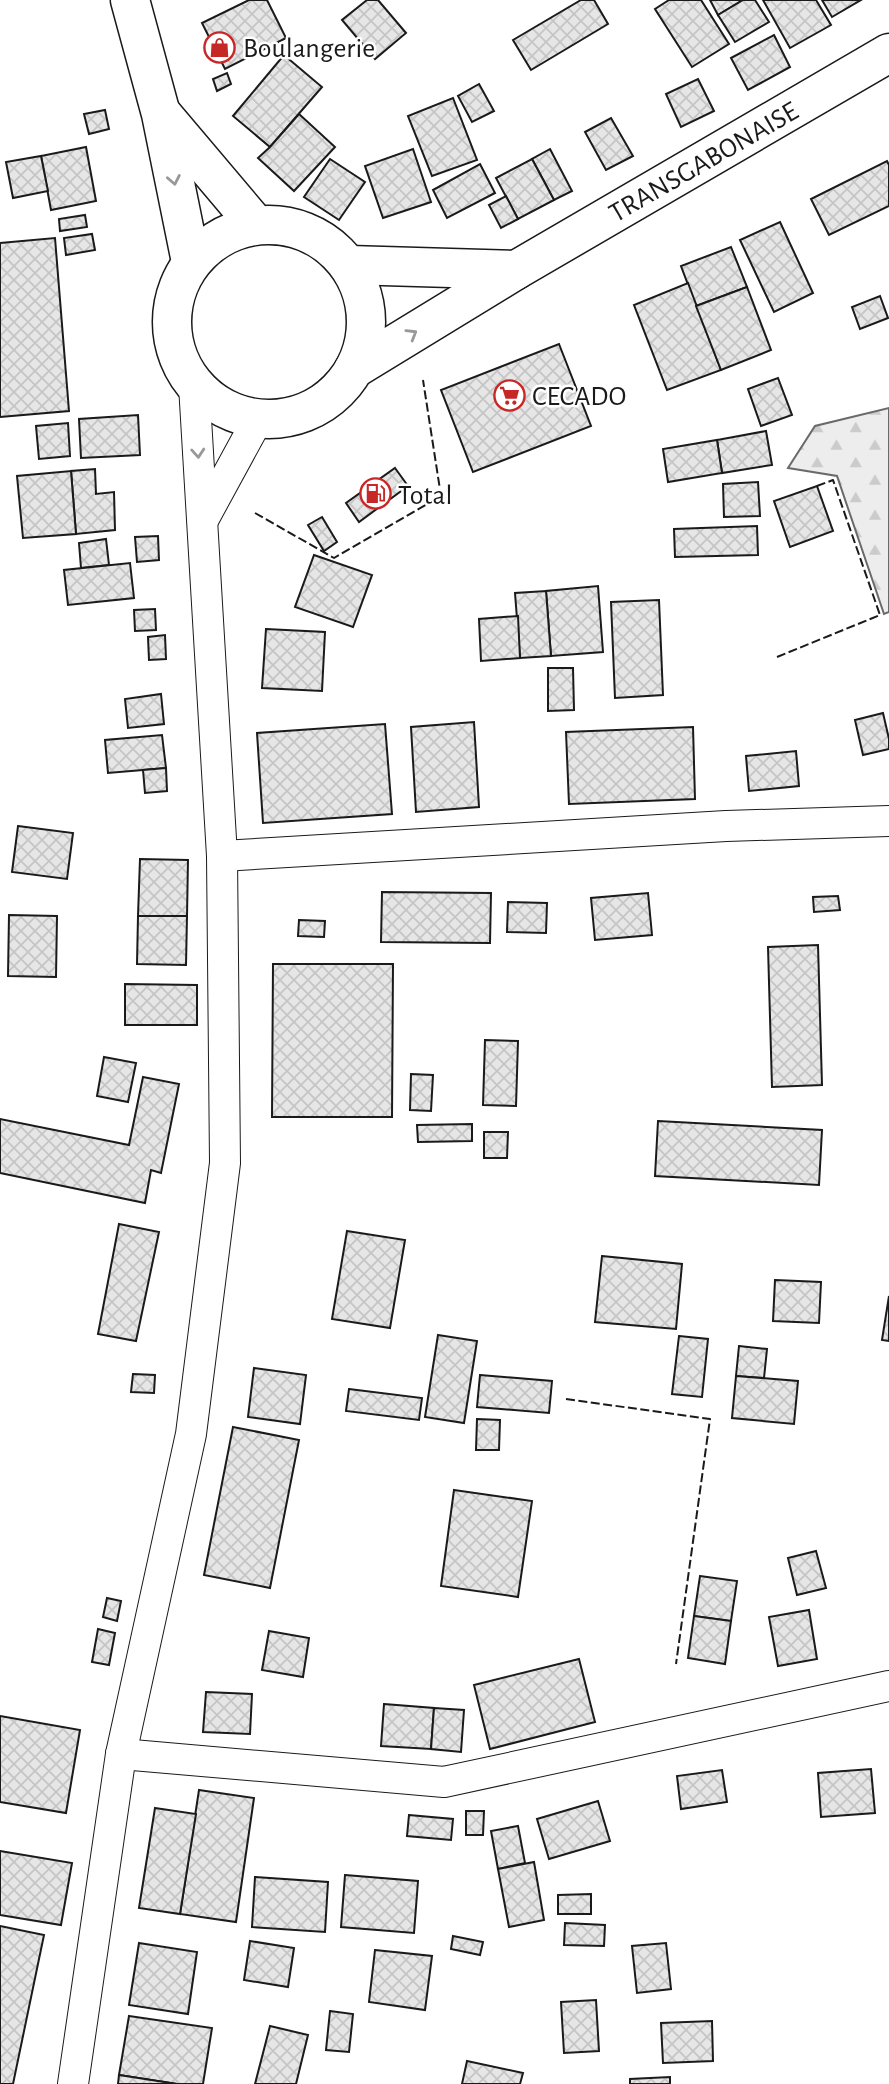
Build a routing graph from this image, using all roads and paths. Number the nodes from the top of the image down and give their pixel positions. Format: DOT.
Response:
graph roads {
  1 [pos="130,0"];
  2 [pos="889,53"];
  3 [pos="161,114"];
  4 [pos="256,225"];
  5 [pos="191,262"];
  6 [pos="349,265"];
  7 [pos="516,270"];
  8 [pos="354,369"];
  9 [pos="194,385"];
  10 [pos="258,419"];
  11 [pos="203,520"];
  12 [pos="889,821"];
  13 [pos="222,856"];
  14 [pos="889,1686"];
  15 [pos="121,1754"];
  16 [pos="73,2084"];
  1 -- 3 [label="highway"];
  2 -- 7 [label="highway, TRANSGABONAISE"];
  3 -- 4 [label="highway"];
  3 -- 5 [label="highway, one-way"];
  4 -- 5 [label="highway"];
  4 -- 6 [label="highway"];
  5 -- 9 [label="highway"];
  6 -- 7 [label="highway"];
  6 -- 8 [label="highway"];
  8 -- 7 [label="highway, TRANSGABONAISE, one-way"];
  8 -- 10 [label="highway"];
  9 -- 10 [label="highway"];
  9 -- 11 [label="street, one-way"];
  10 -- 11 [label="street"];
  11 -- 13 [label="street"];
  12 -- 13 [label="street"];
  13 -- 15 [label="street"];
  14 -- 15 [label="street"];
  15 -- 16 [label="street"];
}
